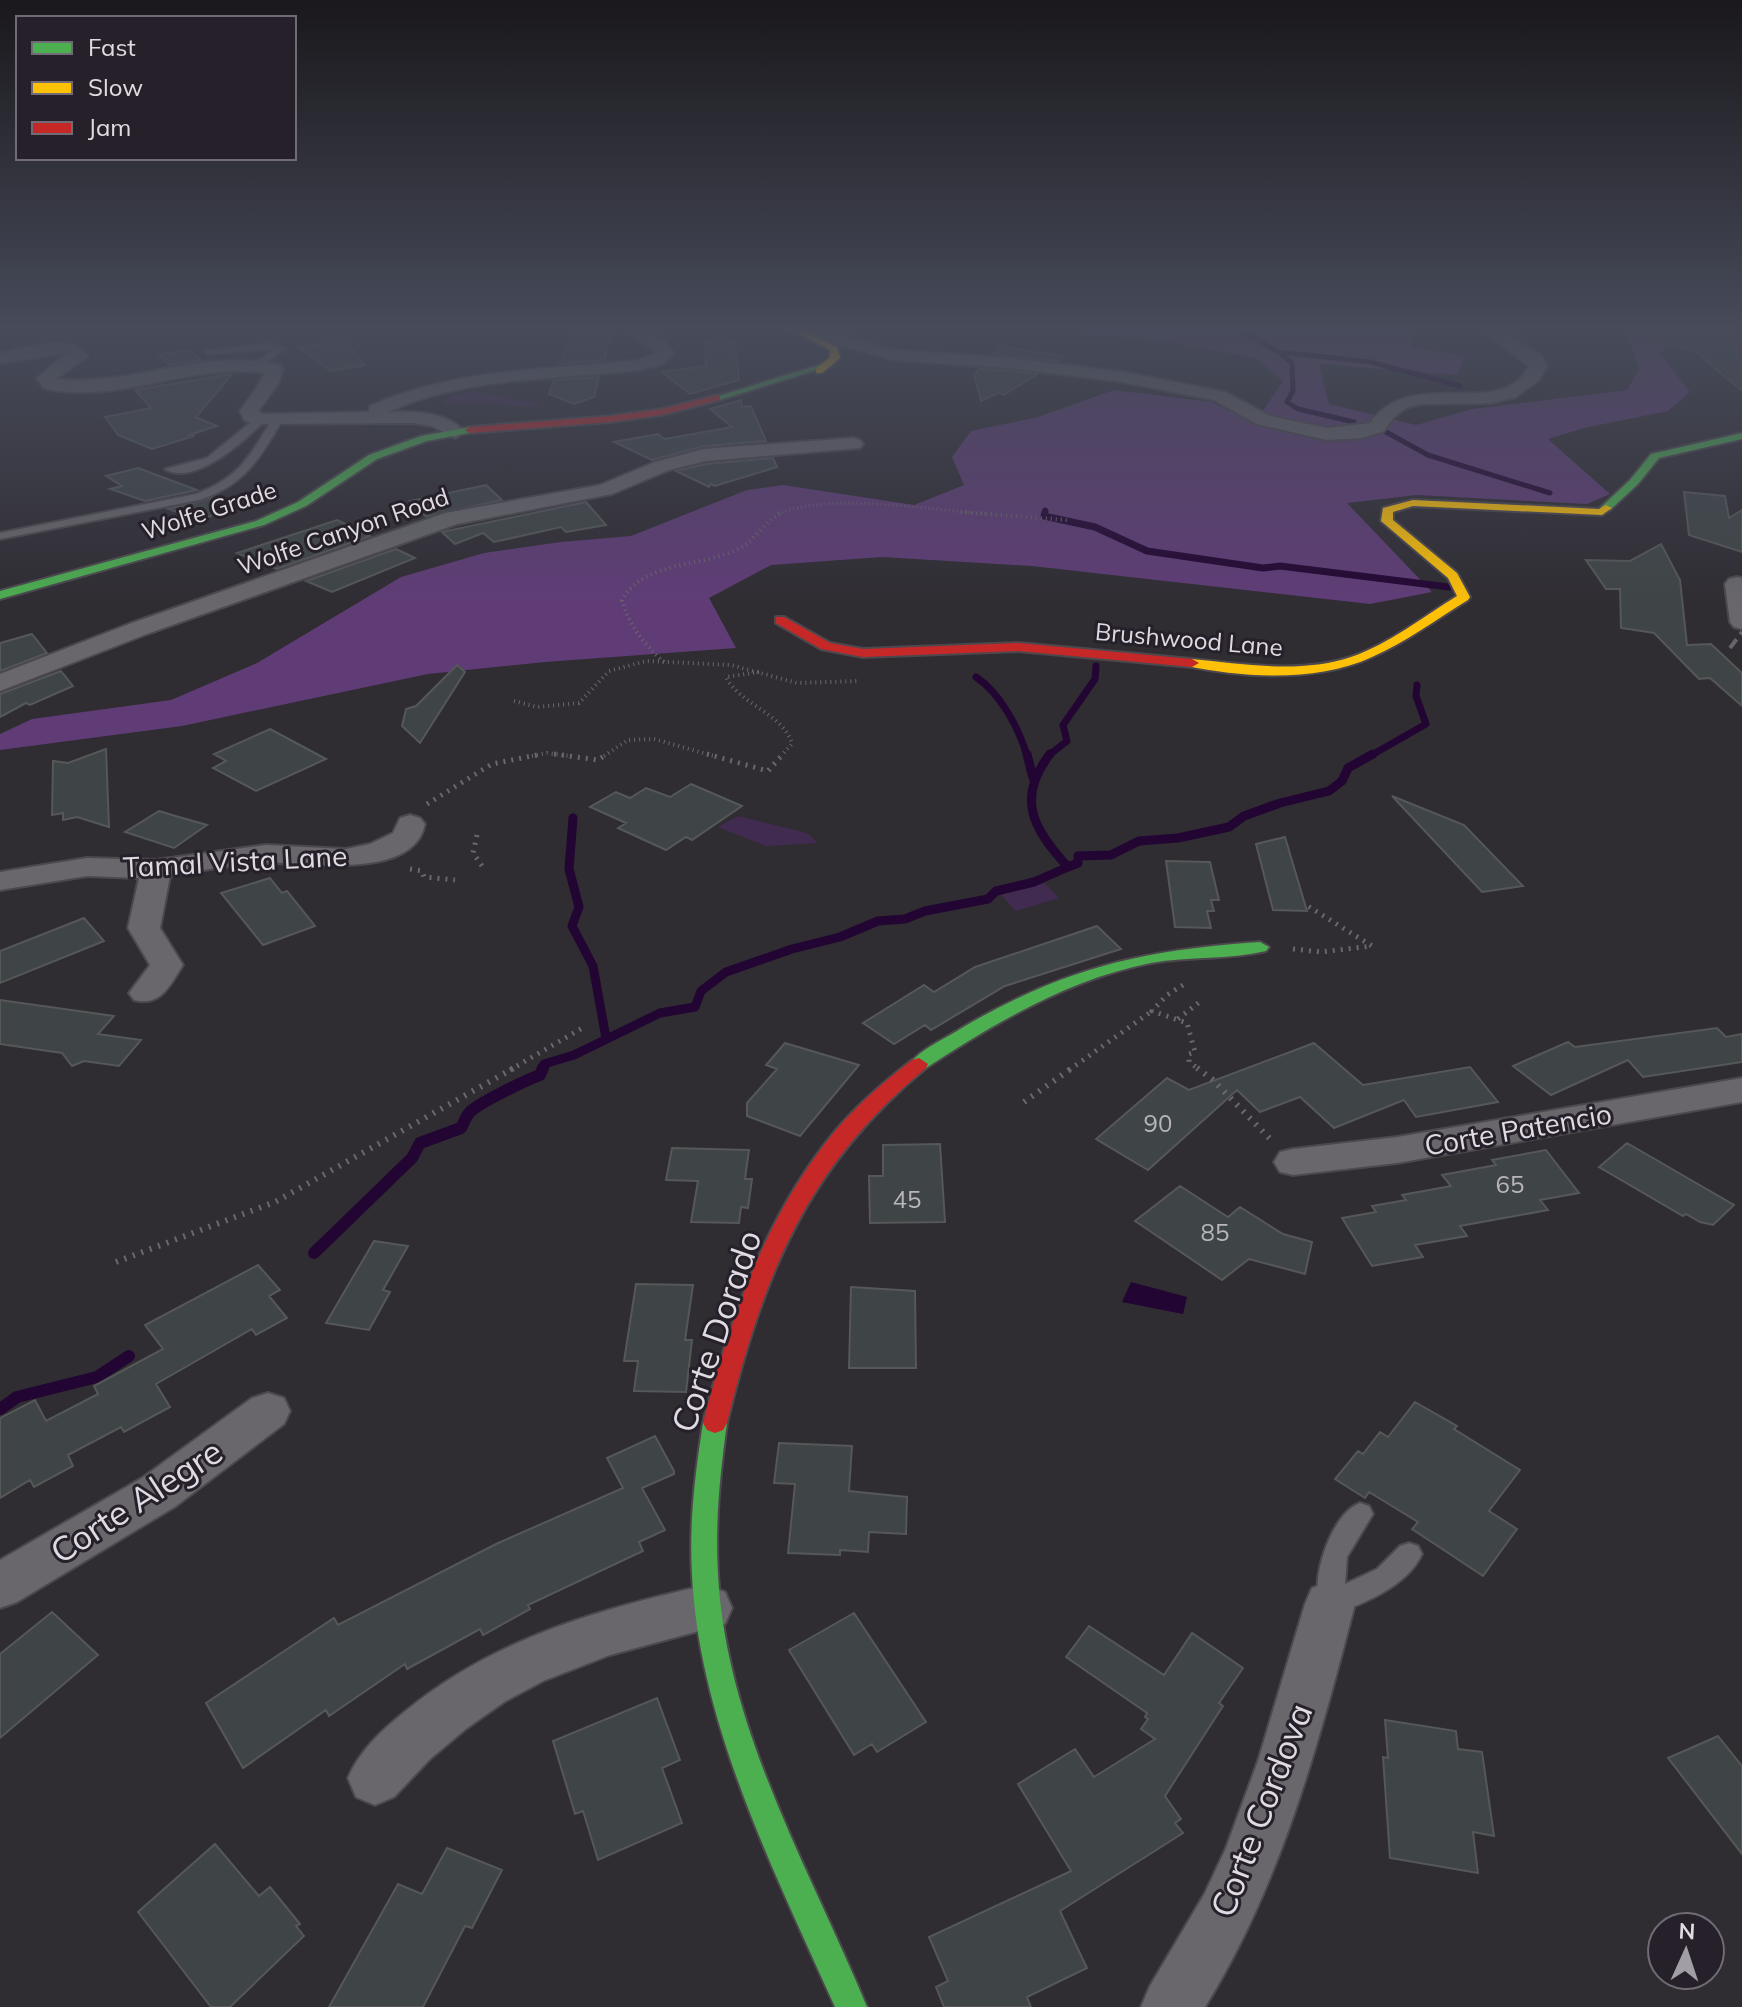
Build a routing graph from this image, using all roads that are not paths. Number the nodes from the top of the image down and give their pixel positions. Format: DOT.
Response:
graph roads {
  1 [pos="268,421"];
  2 [pos="275,421"];
  3 [pos="435,421"];
  4 [pos="488,421"];
  5 [pos="566,421"];
  6 [pos="1267,421"];
  7 [pos="1382,421"];
  8 [pos="536,423"];
  9 [pos="455,432"];
  10 [pos="1742,436"];
  11 [pos="853,444"];
  12 [pos="170,469"];
  13 [pos="0,536"];
  14 [pos="1737,584"];
  15 [pos="0,595"];
  16 [pos="780,620"];
  17 [pos="1742,623"];
  18 [pos="1742,646"];
  19 [pos="0,683"];
  20 [pos="417,815"];
  21 [pos="156,869"];
  22 [pos="0,881"];
  23 [pos="1260,947"];
  24 [pos="146,993"];
  25 [pos="1742,1090"];
  26 [pos="1293,1162"];
  27 [pos="268,1411"];
  28 [pos="1360,1514"];
  29 [pos="1409,1554"];
  30 [pos="0,1586"];
  31 [pos="1330,1604"];
  32 [pos="707,1608"];
  33 [pos="375,1778"];
  34 [pos="851,2007"];
  35 [pos="1171,2007"];
  1 -- 2 [label="street"];
  1 -- 12 [label="lane"];
  1 -- 13 [label="lane"];
  3 -- 9 [label="street"];
  4 -- 8 [label="street"];
  5 -- 8 [label="street, Wolfe Grade"];
  6 -- 7 [label="street"];
  8 -- 9 [label="street, Wolfe Grade"];
  9 -- 15 [label="street, Wolfe Grade"];
  10 -- 16 [label="street, Brushwood Lane"];
  11 -- 19 [label="street, Wolfe Canyon Road"];
  14 -- 17 [label="street"];
  17 -- 18 [label="street"];
  20 -- 21 [label="street, Tamal Vista Lane"];
  21 -- 22 [label="street, Tamal Vista Lane"];
  21 -- 24 [label="street"];
  23 -- 32 [label="street, Corte Dorado"];
  25 -- 26 [label="street, Corte Patencio"];
  27 -- 30 [label="street, Corte Alegre"];
  28 -- 31 [label="lane"];
  29 -- 31 [label="lane"];
  31 -- 35 [label="street, Corte Cordova"];
  32 -- 33 [label="street"];
  32 -- 34 [label="street, Corte Dorado"];
}
